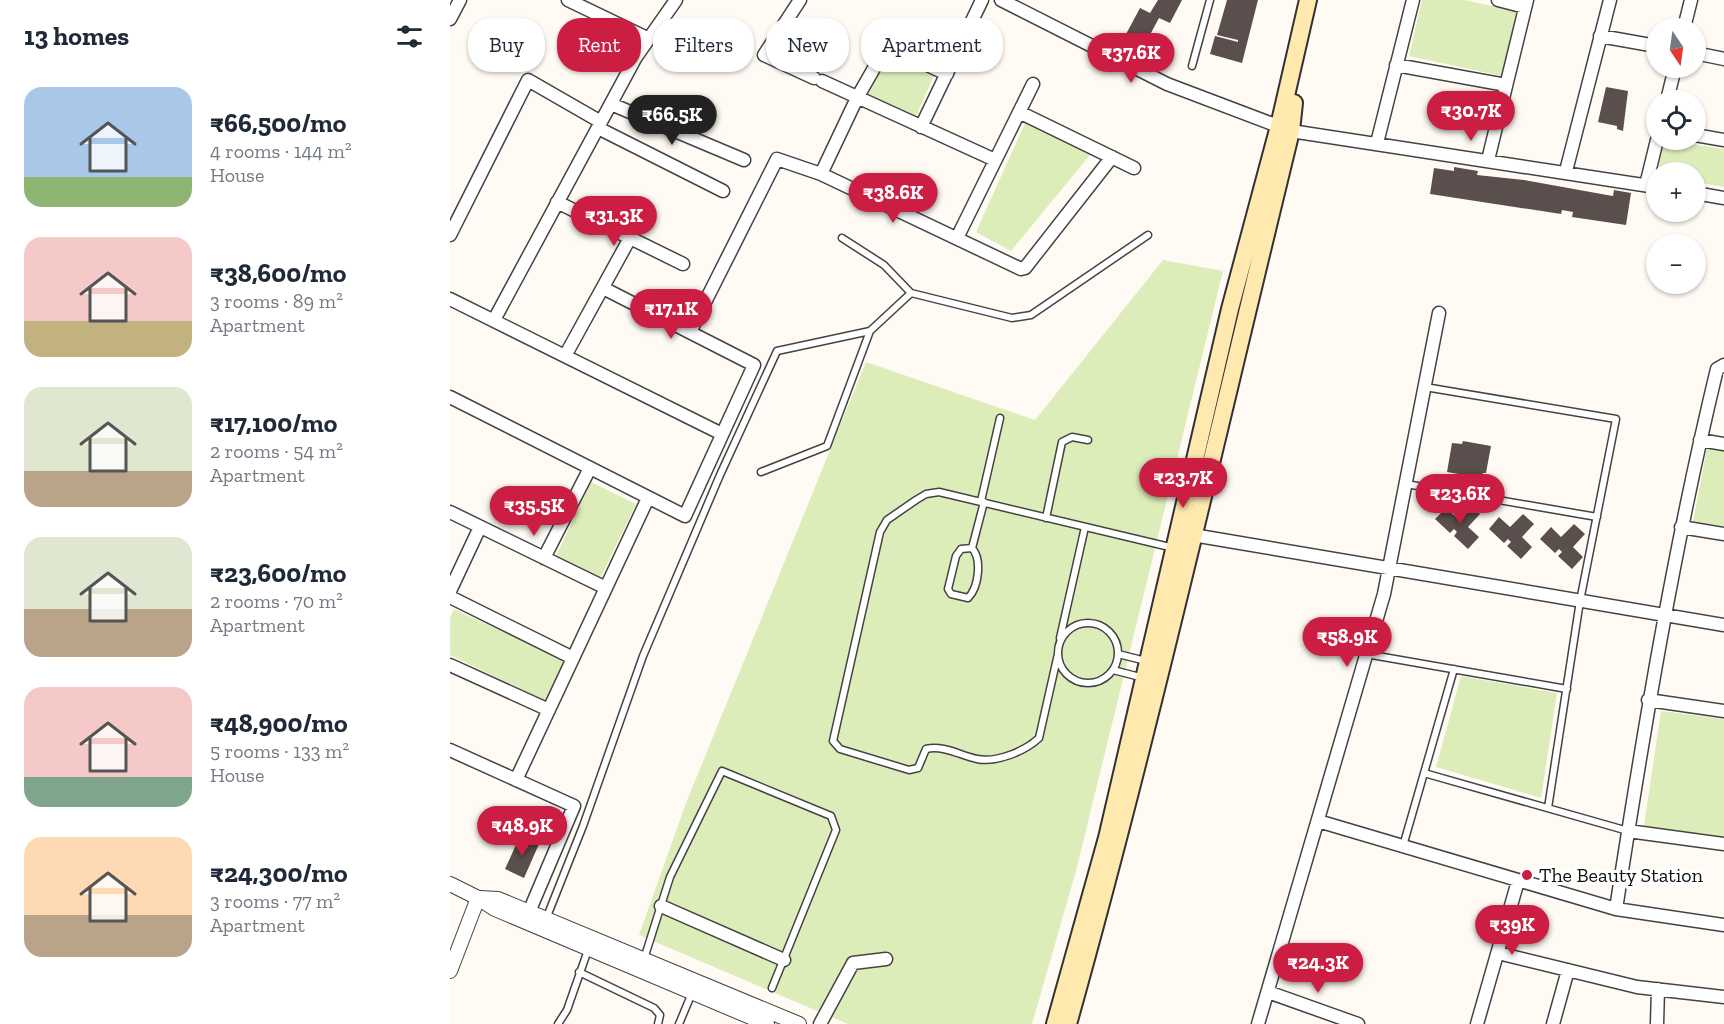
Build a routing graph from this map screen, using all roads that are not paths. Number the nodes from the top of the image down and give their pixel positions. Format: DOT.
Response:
graph roads {
  1 [pos="460,0"];
  2 [pos="568,0"];
  3 [pos="676,0"];
  4 [pos="800,0"];
  5 [pos="982,0"];
  6 [pos="1000,0"];
  7 [pos="1210,0"];
  8 [pos="1308,0"];
  9 [pos="1319,0"];
  10 [pos="1413,0"];
  11 [pos="1498,0"];
  12 [pos="1610,0"];
  13 [pos="1691,0"];
  14 [pos="1526,3"];
  15 [pos="1686,18"];
  16 [pos="450,19"];
  17 [pos="1600,36"];
  18 [pos="649,39"];
  19 [pos="1646,44"];
  20 [pos="1706,55"];
  21 [pos="1724,59"];
  22 [pos="1396,65"];
  23 [pos="1192,66"];
  24 [pos="947,74"];
  25 [pos="1033,84"];
  26 [pos="1506,85"];
  27 [pos="857,98"];
  28 [pos="611,104"];
  29 [pos="1019,112"];
  30 [pos="599,125"];
  31 [pos="921,127"];
  32 [pos="1285,129"];
  33 [pos="1706,137"];
  34 [pos="1724,140"];
  35 [pos="1377,143"];
  36 [pos="1112,157"];
  37 [pos="744,160"];
  38 [pos="995,160"];
  39 [pos="1488,160"];
  40 [pos="1134,168"];
  41 [pos="1566,171"];
  42 [pos="821,174"];
  43 [pos="1646,185"];
  44 [pos="723,191"];
  45 [pos="1706,195"];
  46 [pos="1724,198"];
  47 [pos="557,202"];
  48 [pos="450,235"];
  49 [pos="1148,235"];
  50 [pos="630,238"];
  51 [pos="842,238"];
  52 [pos="957,238"];
  53 [pos="683,264"];
  54 [pos="603,288"];
  55 [pos="911,293"];
  56 [pos="450,299"];
  57 [pos="1439,313"];
  58 [pos="494,320"];
  59 [pos="870,330"];
  60 [pos="690,332"];
  61 [pos="565,356"];
  62 [pos="1724,365"];
  63 [pos="1425,387"];
  64 [pos="450,397"];
  65 [pos="1000,418"];
  66 [pos="722,434"];
  67 [pos="1088,440"];
  68 [pos="1700,441"];
  69 [pos="1724,444"];
  70 [pos="590,468"];
  71 [pos="761,472"];
  72 [pos="1406,484"];
  73 [pos="648,498"];
  74 [pos="982,502"];
  75 [pos="450,512"];
  76 [pos="1597,517"];
  77 [pos="1046,518"];
  78 [pos="480,527"];
  79 [pos="1085,527"];
  80 [pos="1681,527"];
  81 [pos="1724,534"];
  82 [pos="1185,543"];
  83 [pos="972,548"];
  84 [pos="544,558"];
  85 [pos="1389,569"];
  86 [pos="606,588"];
  87 [pos="450,591"];
  88 [pos="450,597"];
  89 [pos="1581,601"];
  90 [pos="1667,615"];
  91 [pos="1724,625"];
  92 [pos="1059,644"];
  93 [pos="1058,654"];
  94 [pos="1118,654"];
  95 [pos="1366,654"];
  96 [pos="573,658"];
  97 [pos="1157,664"];
  98 [pos="450,665"];
  99 [pos="1454,669"];
  100 [pos="1113,670"];
  101 [pos="1153,680"];
  102 [pos="1567,689"];
  103 [pos="1648,700"];
  104 [pos="549,710"];
  105 [pos="1724,711"];
  106 [pos="450,750"];
  107 [pos="1424,773"];
  108 [pos="516,780"];
  109 [pos="1548,808"];
  110 [pos="1318,821"];
  111 [pos="1628,831"];
  112 [pos="1724,844"];
  113 [pos="1403,846"];
  114 [pos="1518,881"];
  115 [pos="450,884"];
  116 [pos="478,898"];
  117 [pos="661,906"];
  118 [pos="1616,909"];
  119 [pos="529,912"];
  120 [pos="546,919"];
  121 [pos="1724,925"];
  122 [pos="591,943"];
  123 [pos="1498,953"];
  124 [pos="644,959"];
  125 [pos="885,959"];
  126 [pos="784,960"];
  127 [pos="1568,970"];
  128 [pos="450,971"];
  129 [pos="579,972"];
  130 [pos="695,987"];
  131 [pos="772,988"];
  132 [pos="1658,989"];
  133 [pos="1268,992"];
  134 [pos="1724,997"];
  135 [pos="750,1015"];
  136 [pos="1344,1022"];
  137 [pos="558,1024"];
  138 [pos="658,1024"];
  139 [pos="679,1024"];
  140 [pos="768,1024"];
  141 [pos="799,1024"];
  142 [pos="820,1024"];
  143 [pos="1055,1024"];
  144 [pos="1068,1024"];
  145 [pos="1258,1024"];
  146 [pos="1358,1024"];
  147 [pos="1477,1024"];
  148 [pos="1553,1024"];
  149 [pos="1657,1024"];
  1 -- 16 [label="street"];
  2 -- 18 [label="street"];
  3 -- 18 [label="street"];
  4 -- 27 [label="street"];
  5 -- 24 [label="street"];
  6 -- 32 [label="street"];
  7 -- 23 [label="lane"];
  8 -- 32 [label="main road"];
  9 -- 32 [label="main road"];
  10 -- 22 [label="street"];
  11 -- 14 [label="street"];
  12 -- 17 [label="street"];
  13 -- 15 [label="street"];
  14 -- 26 [label="street"];
  17 -- 19 [label="street"];
  17 -- 41 [label="street"];
  18 -- 28 [label="street"];
  20 -- 21 [label="street"];
  22 -- 26 [label="street"];
  22 -- 35 [label="street"];
  24 -- 27 [label="street"];
  24 -- 31 [label="street"];
  25 -- 29 [label="street"];
  26 -- 39 [label="street"];
  27 -- 31 [label="street"];
  27 -- 42 [label="street"];
  28 -- 30 [label="street"];
  28 -- 37 [label="street"];
  29 -- 36 [label="street"];
  29 -- 38 [label="street"];
  30 -- 44 [label="street"];
  30 -- 47 [label="street"];
  30 -- 48 [label="street"];
  31 -- 38 [label="street"];
  32 -- 35 [label="street"];
  32 -- 82 [label="main road"];
  33 -- 34 [label="street"];
  35 -- 39 [label="street"];
  36 -- 40 [label="street"];
  36 -- 52 [label="street"];
  38 -- 52 [label="street"];
  39 -- 41 [label="street"];
  41 -- 43 [label="street"];
  42 -- 52 [label="street"];
  42 -- 60 [label="street"];
  45 -- 46 [label="street"];
  47 -- 50 [label="street"];
  47 -- 58 [label="street"];
  49 -- 55 [label="lane"];
  50 -- 53 [label="street"];
  50 -- 54 [label="street"];
  51 -- 55 [label="lane"];
  54 -- 60 [label="street"];
  54 -- 61 [label="street"];
  55 -- 59 [label="lane"];
  56 -- 58 [label="street"];
  57 -- 63 [label="street"];
  58 -- 61 [label="street"];
  59 -- 71 [label="lane"];
  59 -- 120 [label="lane"];
  60 -- 66 [label="street"];
  61 -- 66 [label="street"];
  62 -- 68 [label="street"];
  63 -- 72 [label="street"];
  63 -- 76 [label="lane"];
  64 -- 70 [label="street"];
  65 -- 74 [label="lane"];
  66 -- 73 [label="street"];
  67 -- 77 [label="lane"];
  68 -- 69 [label="street"];
  68 -- 80 [label="street"];
  70 -- 73 [label="street"];
  70 -- 84 [label="street"];
  72 -- 76 [label="lane"];
  72 -- 85 [label="street"];
  73 -- 86 [label="street"];
  74 -- 77 [label="lane"];
  74 -- 83 [label="lane"];
  74 -- 93 [label="lane"];
  75 -- 78 [label="street"];
  76 -- 89 [label="lane"];
  77 -- 79 [label="lane"];
  78 -- 84 [label="street"];
  78 -- 87 [label="street"];
  79 -- 82 [label="lane"];
  79 -- 92 [label="lane"];
  80 -- 81 [label="street"];
  80 -- 90 [label="street"];
  82 -- 85 [label="street"];
  82 -- 97 [label="main road"];
  83 -- 83 [label="lane"];
  84 -- 86 [label="street"];
  85 -- 89 [label="street"];
  85 -- 95 [label="street"];
  86 -- 96 [label="street"];
  88 -- 96 [label="street"];
  89 -- 90 [label="street"];
  89 -- 102 [label="lane"];
  90 -- 91 [label="street"];
  90 -- 103 [label="street"];
  92 -- 93 [label="lane"];
  92 -- 94 [label="lane"];
  93 -- 100 [label="lane"];
  94 -- 97 [label="lane"];
  94 -- 100 [label="lane"];
  95 -- 99 [label="lane"];
  95 -- 110 [label="street"];
  96 -- 104 [label="street"];
  97 -- 101 [label="main road"];
  98 -- 104 [label="street"];
  99 -- 102 [label="lane"];
  99 -- 107 [label="lane"];
  100 -- 101 [label="lane"];
  101 -- 143 [label="main road"];
  101 -- 144 [label="main road"];
  102 -- 109 [label="lane"];
  103 -- 105 [label="street"];
  103 -- 111 [label="street"];
  104 -- 108 [label="street"];
  106 -- 108 [label="street"];
  107 -- 109 [label="lane"];
  107 -- 113 [label="lane"];
  108 -- 119 [label="street"];
  109 -- 111 [label="lane"];
  110 -- 113 [label="street"];
  110 -- 133 [label="street"];
  111 -- 112 [label="street"];
  111 -- 118 [label="street"];
  113 -- 114 [label="street"];
  114 -- 118 [label="street"];
  114 -- 123 [label="street"];
  115 -- 116 [label="street"];
  116 -- 119 [label="street"];
  116 -- 122 [label="street"];
  116 -- 128 [label="street"];
  117 -- 124 [label="lane"];
  117 -- 126 [label="street"];
  117 -- 126 [label="lane"];
  118 -- 121 [label="street"];
  119 -- 120 [label="street"];
  120 -- 122 [label="street"];
  122 -- 124 [label="street"];
  122 -- 129 [label="lane"];
  122 -- 130 [label="street"];
  123 -- 127 [label="street"];
  123 -- 147 [label="street"];
  124 -- 130 [label="street"];
  125 -- 142 [label="street"];
  126 -- 131 [label="lane"];
  127 -- 132 [label="street"];
  127 -- 148 [label="street"];
  129 -- 137 [label="lane"];
  129 -- 138 [label="lane"];
  130 -- 135 [label="street"];
  130 -- 139 [label="lane"];
  132 -- 134 [label="street"];
  132 -- 149 [label="street"];
  133 -- 136 [label="street"];
  133 -- 145 [label="street"];
  135 -- 140 [label="street"];
  135 -- 141 [label="street"];
  136 -- 146 [label="street"];
}
